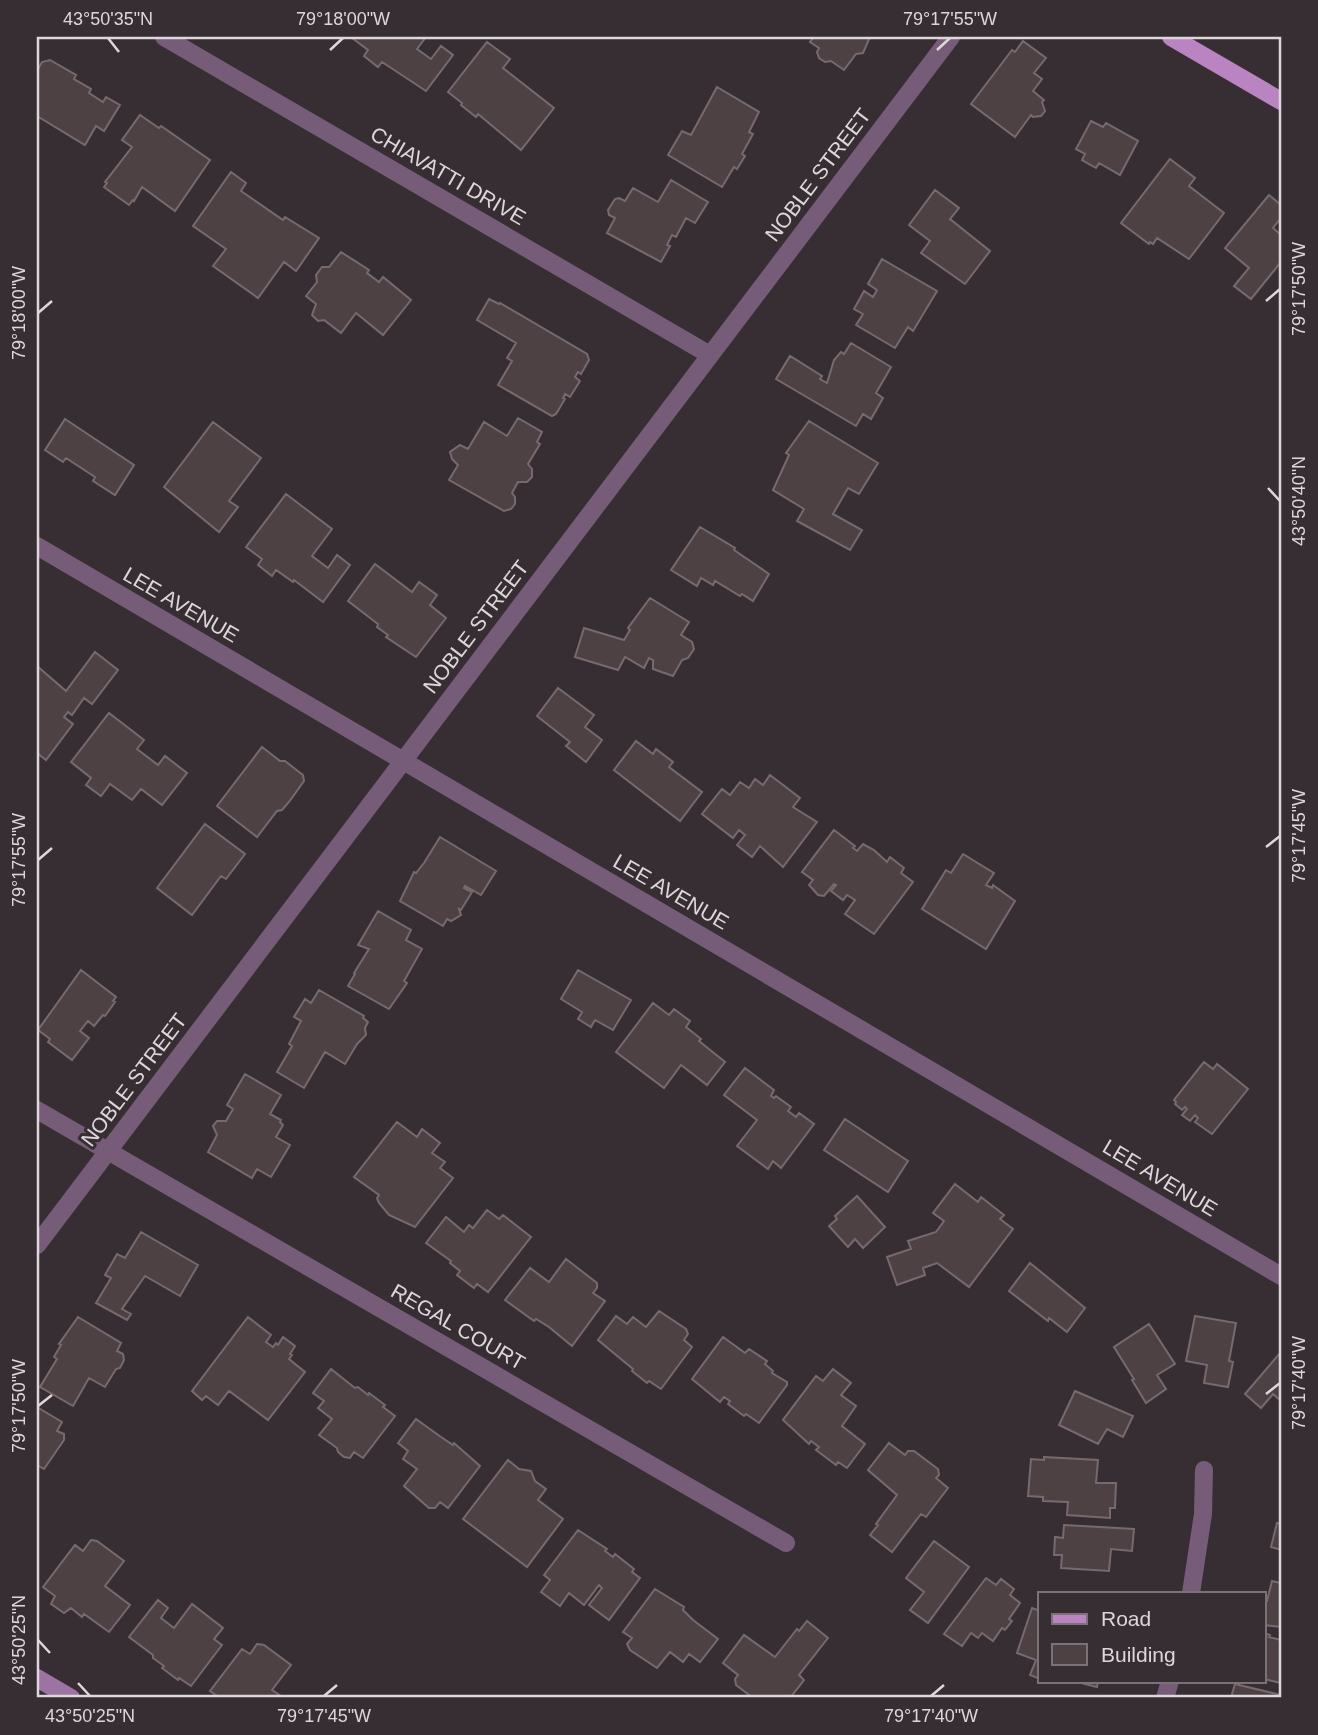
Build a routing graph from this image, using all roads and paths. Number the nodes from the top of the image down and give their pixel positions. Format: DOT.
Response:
graph roads {
  1 [pos="164,37"];
  2 [pos="951,37"];
  3 [pos="1171,37"];
  4 [pos="1281,101"];
  5 [pos="710,355"];
  6 [pos="37,546"];
  7 [pos="402,761"];
  8 [pos="37,1110"];
  9 [pos="108,1151"];
  10 [pos="37,1245"];
  11 [pos="1281,1276"];
  12 [pos="1204,1470"];
  13 [pos="786,1543"];
  14 [pos="1191,1592"];
  15 [pos="37,1678"];
  16 [pos="71,1698"];
  1 -- 5 [label="street, CHIAVATTI DRIVE"];
  2 -- 5 [label="street, NOBLE STREET"];
  3 -- 4 [label="main road"];
  5 -- 7 [label="street, NOBLE STREET"];
  6 -- 7 [label="street, LEE AVENUE"];
  7 -- 9 [label="street, NOBLE STREET"];
  7 -- 11 [label="street, LEE AVENUE"];
  8 -- 9 [label="street, REGAL COURT"];
  9 -- 10 [label="street, NOBLE STREET"];
  9 -- 13 [label="street, REGAL COURT"];
  12 -- 14 [label="street"];
  15 -- 16 [label="street"];
}
